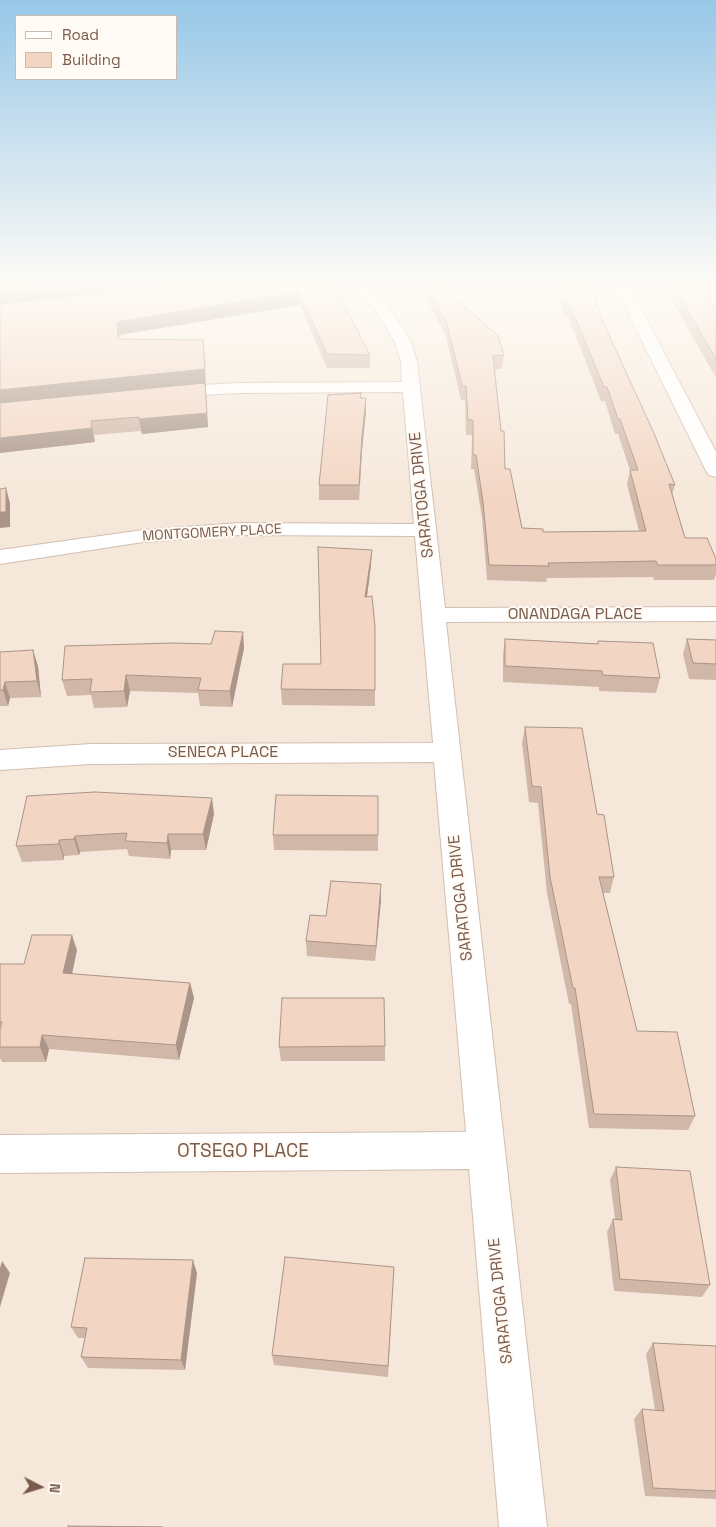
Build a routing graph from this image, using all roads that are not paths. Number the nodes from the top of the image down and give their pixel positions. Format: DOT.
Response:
graph roads {
  1 [pos="408,357"];
  2 [pos="658,357"];
  3 [pos="411,387"];
  4 [pos="147,394"];
  5 [pos="716,471"];
  6 [pos="424,530"];
  7 [pos="0,557"];
  8 [pos="716,614"];
  9 [pos="435,615"];
  10 [pos="446,752"];
  11 [pos="0,760"];
  12 [pos="486,1150"];
  13 [pos="0,1154"];
  14 [pos="523,1527"];
  1 -- 3 [label="street, SARATOGA DRIVE"];
  2 -- 5 [label="street"];
  3 -- 4 [label="street"];
  3 -- 6 [label="street, SARATOGA DRIVE"];
  6 -- 7 [label="street, MONTGOMERY PLACE"];
  6 -- 9 [label="street, SARATOGA DRIVE"];
  8 -- 9 [label="street, ONANDAGA PLACE"];
  9 -- 10 [label="street, SARATOGA DRIVE"];
  10 -- 11 [label="street, SENECA PLACE"];
  10 -- 12 [label="street, SARATOGA DRIVE"];
  12 -- 13 [label="street, OTSEGO PLACE"];
  12 -- 14 [label="street, SARATOGA DRIVE"];
}
